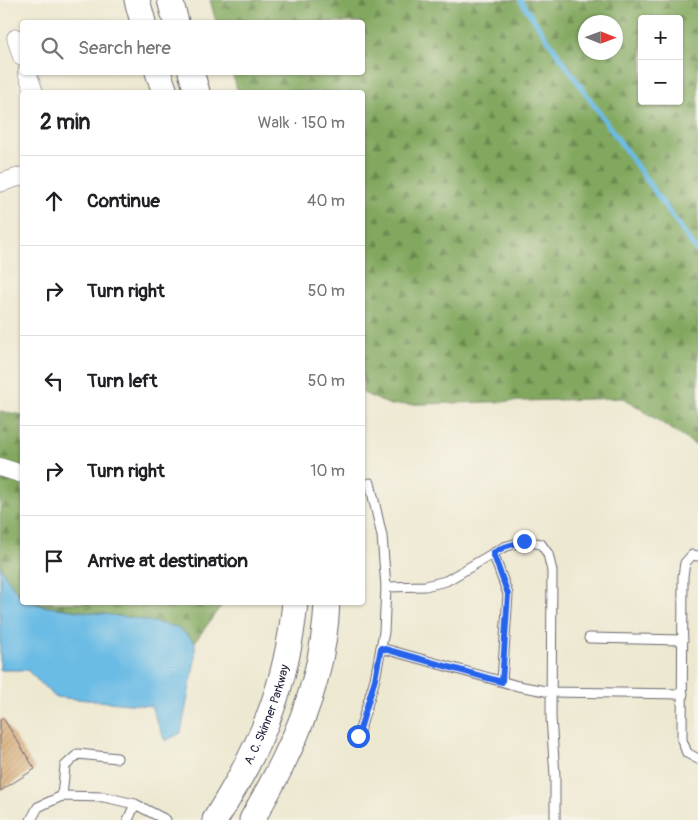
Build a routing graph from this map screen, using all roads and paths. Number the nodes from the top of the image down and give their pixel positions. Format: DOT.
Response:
graph roads {
  1 [pos="137,0"];
  2 [pos="170,0"];
  3 [pos="142,20"];
  4 [pos="175,20"];
  5 [pos="16,38"];
  6 [pos="20,51"];
  7 [pos="28,75"];
  8 [pos="159,75"];
  9 [pos="192,75"];
  10 [pos="33,90"];
  11 [pos="164,90"];
  12 [pos="196,90"];
  13 [pos="20,177"];
  14 [pos="0,183"];
  15 [pos="0,467"];
  16 [pos="20,473"];
  17 [pos="370,483"];
  18 [pos="493,553"];
  19 [pos="698,556"];
  20 [pos="386,587"];
  21 [pos="295,605"];
  22 [pos="327,605"];
  23 [pos="589,638"];
  24 [pos="683,640"];
  25 [pos="381,648"];
  26 [pos="502,682"];
  27 [pos="551,692"];
  28 [pos="683,694"];
  29 [pos="358,736"];
  30 [pos="117,758"];
  31 [pos="698,759"];
  32 [pos="62,796"];
  33 [pos="135,804"];
  34 [pos="30,820"];
  35 [pos="128,820"];
  36 [pos="166,820"];
  37 [pos="215,820"];
  38 [pos="252,820"];
  39 [pos="555,820"];
  1 -- 3 [label="main road"];
  2 -- 4 [label="main road"];
  5 -- 6 [label="street"];
  7 -- 10 [label="street"];
  8 -- 11 [label="main road"];
  9 -- 12 [label="main road"];
  13 -- 14 [label="street"];
  15 -- 16 [label="street"];
  17 -- 20 [label="lane"];
  18 -- 20 [label="lane"];
  18 -- 26 [label="lane"];
  18 -- 27 [label="lane"];
  19 -- 24 [label="lane"];
  20 -- 25 [label="lane"];
  21 -- 37 [label="main road, A. C. Skinner Parkway"];
  22 -- 38 [label="main road"];
  23 -- 24 [label="lane"];
  24 -- 28 [label="lane"];
  25 -- 26 [label="lane"];
  25 -- 29 [label="lane"];
  26 -- 27 [label="lane"];
  27 -- 28 [label="lane"];
  27 -- 39 [label="lane"];
  28 -- 31 [label="lane"];
  30 -- 32 [label="lane"];
  32 -- 33 [label="lane"];
  32 -- 34 [label="lane"];
  33 -- 35 [label="lane"];
  33 -- 36 [label="lane"];
}
